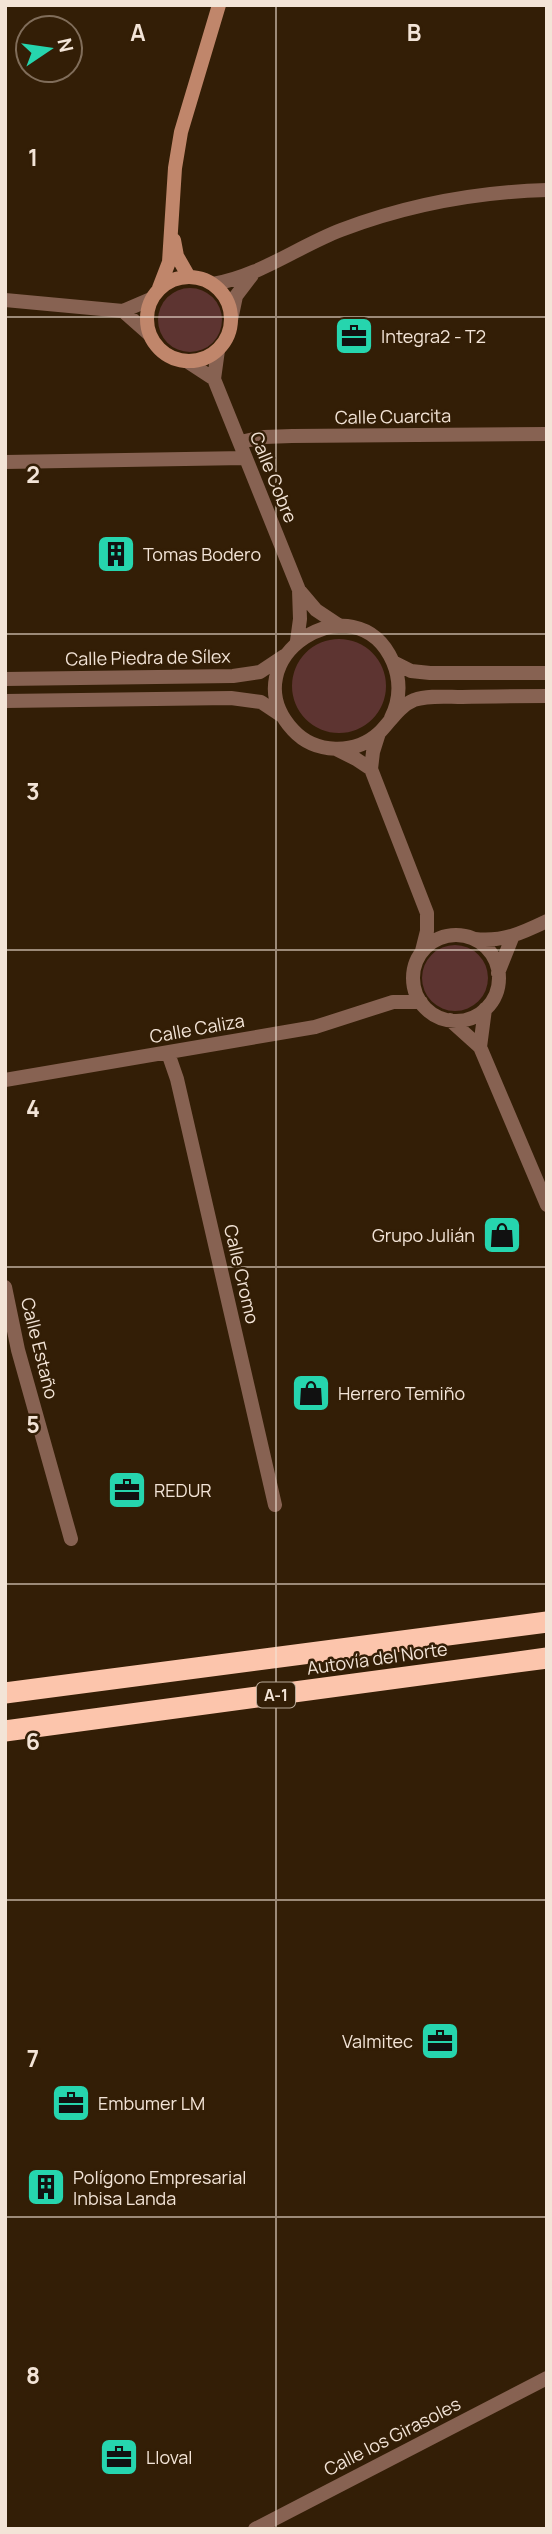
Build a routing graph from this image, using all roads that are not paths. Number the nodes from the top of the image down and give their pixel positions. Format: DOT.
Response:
graph roads {
  1 [pos="219,5"];
  2 [pos="547,190"];
  3 [pos="171,228"];
  4 [pos="251,275"];
  5 [pos="189,277"];
  6 [pos="213,284"];
  7 [pos="155,294"];
  8 [pos="5,300"];
  9 [pos="123,311"];
  10 [pos="231,320"];
  11 [pos="149,334"];
  12 [pos="218,350"];
  13 [pos="188,362"];
  14 [pos="214,379"];
  15 [pos="547,434"];
  16 [pos="240,442"];
  17 [pos="245,458"];
  18 [pos="5,462"];
  19 [pos="299,590"];
  20 [pos="340,626"];
  21 [pos="297,641"];
  22 [pos="285,655"];
  23 [pos="393,662"];
  24 [pos="547,673"];
  25 [pos="5,678"];
  26 [pos="547,696"];
  27 [pos="5,701"];
  28 [pos="284,718"];
  29 [pos="390,718"];
  30 [pos="379,733"];
  31 [pos="336,749"];
  32 [pos="371,769"];
  33 [pos="427,913"];
  34 [pos="547,921"];
  35 [pos="456,935"];
  36 [pos="512,937"];
  37 [pos="472,939"];
  38 [pos="422,952"];
  39 [pos="498,973"];
  40 [pos="413,975"];
  41 [pos="393,1002"];
  42 [pos="421,1002"];
  43 [pos="485,1009"];
  44 [pos="450,1020"];
  45 [pos="480,1047"];
  46 [pos="168,1053"];
  47 [pos="5,1080"];
  48 [pos="547,1205"];
  49 [pos="5,1287"];
  50 [pos="275,1505"];
  51 [pos="71,1539"];
  52 [pos="547,1622"];
  53 [pos="547,1658"];
  54 [pos="5,1693"];
  55 [pos="5,1731"];
  56 [pos="547,2378"];
  57 [pos="255,2529"];
  1 -- 3 [label="street"];
  2 -- 4 [label="street"];
  3 -- 5 [label="street"];
  3 -- 7 [label="street"];
  4 -- 6 [label="street"];
  4 -- 10 [label="street"];
  5 -- 6 [label="street"];
  5 -- 7 [label="street"];
  6 -- 10 [label="street"];
  7 -- 9 [label="street"];
  7 -- 11 [label="street"];
  8 -- 9 [label="street"];
  9 -- 11 [label="street"];
  10 -- 12 [label="street"];
  11 -- 13 [label="street"];
  12 -- 13 [label="street"];
  12 -- 14 [label="street"];
  13 -- 14 [label="street"];
  14 -- 16 [label="street, Calle Cobre"];
  15 -- 16 [label="street, Calle Cuarcita"];
  16 -- 17 [label="street, Calle Cobre"];
  17 -- 18 [label="street"];
  17 -- 19 [label="street, Calle Cobre"];
  19 -- 20 [label="street, Calle Cobre"];
  19 -- 21 [label="street, Calle Cobre"];
  20 -- 21 [label="street"];
  20 -- 23 [label="street"];
  21 -- 22 [label="street"];
  22 -- 25 [label="street, Calle Piedra de Sílex"];
  22 -- 28 [label="street"];
  23 -- 24 [label="street"];
  23 -- 29 [label="street"];
  26 -- 29 [label="street"];
  27 -- 28 [label="street"];
  28 -- 31 [label="street"];
  29 -- 30 [label="street"];
  30 -- 31 [label="street"];
  30 -- 32 [label="street"];
  31 -- 32 [label="street"];
  32 -- 33 [label="street"];
  33 -- 35 [label="street"];
  33 -- 38 [label="street"];
  34 -- 36 [label="street"];
  35 -- 37 [label="street"];
  35 -- 38 [label="street"];
  36 -- 37 [label="street"];
  36 -- 39 [label="street"];
  37 -- 39 [label="street"];
  38 -- 40 [label="street"];
  39 -- 43 [label="street"];
  40 -- 41 [label="street"];
  40 -- 42 [label="street"];
  41 -- 42 [label="street, Calle Caliza"];
  41 -- 46 [label="street, Calle Caliza"];
  42 -- 44 [label="street"];
  43 -- 44 [label="street"];
  43 -- 45 [label="street"];
  44 -- 45 [label="street"];
  45 -- 48 [label="street"];
  46 -- 47 [label="street, Calle Caliza"];
  46 -- 50 [label="street, Calle Cromo"];
  49 -- 51 [label="street, Calle Estaño"];
  52 -- 54 [label="highway, Autovía del Norte / A-1"];
  53 -- 55 [label="highway, Autovía del Norte / A-1"];
  56 -- 57 [label="street, Calle los Girasoles"];
}
